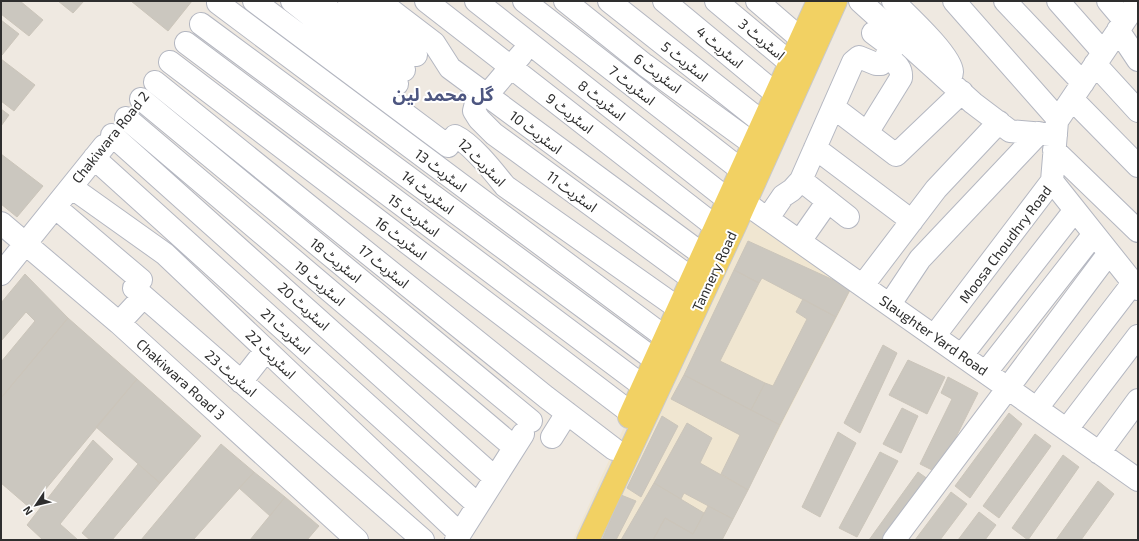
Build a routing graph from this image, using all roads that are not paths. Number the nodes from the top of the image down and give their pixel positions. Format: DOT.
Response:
graph roads {
  1 [pos="254,1"];
  2 [pos="292,1"];
  3 [pos="318,1"];
  4 [pos="349,1"];
  5 [pos="379,1"];
  6 [pos="426,1"];
  7 [pos="476,1"];
  8 [pos="524,1"];
  9 [pos="566,1"];
  10 [pos="609,1"];
  11 [pos="664,1"];
  12 [pos="716,1"];
  13 [pos="757,1"];
  14 [pos="818,1"];
  15 [pos="836,1"];
  16 [pos="860,1"];
  17 [pos="893,1"];
  18 [pos="954,1"];
  19 [pos="1005,1"];
  20 [pos="1058,1"];
  21 [pos="1108,1"];
  22 [pos="1138,1"];
  23 [pos="218,2"];
  24 [pos="550,21"];
  25 [pos="201,24"];
  26 [pos="1121,25"];
  27 [pos="874,33"];
  28 [pos="800,38"];
  29 [pos="186,43"];
  30 [pos="530,44"];
  31 [pos="893,47"];
  32 [pos="1099,58"];
  33 [pos="1138,60"];
  34 [pos="170,62"];
  35 [pos="789,62"];
  36 [pos="645,65"];
  37 [pos="511,67"];
  38 [pos="406,70"];
  39 [pos="155,82"];
  40 [pos="630,84"];
  41 [pos="955,86"];
  42 [pos="1077,91"];
  43 [pos="776,93"];
  44 [pos="485,94"];
  45 [pos="141,99"];
  46 [pos="833,107"];
  47 [pos="1138,111"];
  48 [pos="126,118"];
  49 [pos="479,119"];
  50 [pos="762,122"];
  51 [pos="999,122"];
  52 [pos="867,133"];
  53 [pos="1052,134"];
  54 [pos="112,135"];
  55 [pos="454,143"];
  56 [pos="752,143"];
  57 [pos="815,148"];
  58 [pos="94,158"];
  59 [pos="434,165"];
  60 [pos="1138,166"];
  61 [pos="740,169"];
  62 [pos="801,180"];
  63 [pos="1052,181"];
  64 [pos="417,184"];
  65 [pos="71,187"];
  66 [pos="516,194"];
  67 [pos="734,198"];
  68 [pos="828,201"];
  69 [pos="401,204"];
  70 [pos="55,207"];
  71 [pos="1075,210"];
  72 [pos="502,216"];
  73 [pos="768,218"];
  74 [pos="848,218"];
  75 [pos="378,221"];
  76 [pos="912,221"];
  77 [pos="1,223"];
  78 [pos="715,226"];
  79 [pos="1138,230"];
  80 [pos="1094,234"];
  81 [pos="800,241"];
  82 [pos="26,243"];
  83 [pos="359,246"];
  84 [pos="1110,253"];
  85 [pos="165,254"];
  86 [pos="702,254"];
  87 [pos="344,266"];
  88 [pos="985,269"];
  89 [pos="1,274"];
  90 [pos="691,278"];
  91 [pos="863,285"];
  92 [pos="1136,286"];
  93 [pos="972,287"];
  94 [pos="142,288"];
  95 [pos="327,288"];
  96 [pos="1004,301"];
  97 [pos="890,304"];
  98 [pos="678,308"];
  99 [pos="311,313"];
  100 [pos="119,324"];
  101 [pos="290,334"];
  102 [pos="935,335"];
  103 [pos="1138,336"];
  104 [pos="665,337"];
  105 [pos="268,352"];
  106 [pos="962,355"];
  107 [pos="655,360"];
  108 [pos="986,372"];
  109 [pos="241,382"];
  110 [pos="643,386"];
  111 [pos="1008,388"];
  112 [pos="546,397"];
  113 [pos="1138,400"];
  114 [pos="1037,408"];
  115 [pos="567,413"];
  116 [pos="631,413"];
  117 [pos="531,421"];
  118 [pos="1067,429"];
  119 [pos="552,437"];
  120 [pos="514,447"];
  121 [pos="614,450"];
  122 [pos="1099,452"];
  123 [pos="495,478"];
  124 [pos="1138,480"];
  125 [pos="478,505"];
  126 [pos="345,536"];
  127 [pos="458,537"];
  128 [pos="423,540"];
  129 [pos="573,540"];
  130 [pos="588,540"];
  131 [pos="894,540"];
  1 -- 55 [label="street, اسٹریٹ 12"];
  2 -- 38 [label="street"];
  3 -- 38 [label="street"];
  4 -- 38 [label="street"];
  5 -- 44 [label="street, اسٹریٹ 10"];
  6 -- 37 [label="street, اسٹریٹ 9"];
  7 -- 30 [label="street, اسٹریٹ 8"];
  8 -- 24 [label="street, اسٹریٹ 7"];
  9 -- 24 [label="street"];
  9 -- 36 [label="street, اسٹریٹ 6"];
  10 -- 50 [label="street, اسٹریٹ 5"];
  11 -- 43 [label="street, اسٹریٹ 4"];
  12 -- 35 [label="street, اسٹریٹ 3"];
  13 -- 28 [label="street"];
  14 -- 28 [label="main road, Tannery Road"];
  15 -- 67 [label="main road, Tannery Road"];
  16 -- 31 [label="street"];
  17 -- 41 [label="street"];
  18 -- 53 [label="street"];
  19 -- 42 [label="street"];
  20 -- 32 [label="street"];
  21 -- 26 [label="street"];
  22 -- 26 [label="street"];
  23 -- 25 [label="street, Chakiwara Road 2"];
  23 -- 59 [label="street, اسٹریٹ 13"];
  24 -- 30 [label="street"];
  24 -- 40 [label="street, اسٹریٹ 7"];
  25 -- 29 [label="street, Chakiwara Road 2"];
  25 -- 64 [label="street, اسٹریٹ 14"];
  26 -- 32 [label="street"];
  26 -- 33 [label="street"];
  27 -- 31 [label="street"];
  28 -- 35 [label="main road, Tannery Road"];
  29 -- 34 [label="street, Chakiwara Road 2"];
  29 -- 69 [label="street, اسٹریٹ 15"];
  30 -- 37 [label="street"];
  30 -- 67 [label="street, اسٹریٹ 8"];
  31 -- 41 [label="street"];
  31 -- 46 [label="street"];
  31 -- 52 [label="street"];
  32 -- 42 [label="street"];
  32 -- 47 [label="street"];
  34 -- 39 [label="street, Chakiwara Road 2"];
  34 -- 75 [label="street, اسٹریٹ 16"];
  35 -- 43 [label="main road, Tannery Road"];
  36 -- 40 [label="street"];
  36 -- 56 [label="street, اسٹریٹ 6"];
  37 -- 44 [label="street"];
  37 -- 78 [label="street, اسٹریٹ 9"];
  39 -- 45 [label="street, Chakiwara Road 2"];
  39 -- 83 [label="street, اسٹریٹ 17"];
  40 -- 61 [label="street, اسٹریٹ 7"];
  41 -- 51 [label="street"];
  41 -- 52 [label="street"];
  42 -- 53 [label="street"];
  42 -- 60 [label="street"];
  43 -- 50 [label="main road, Tannery Road"];
  44 -- 49 [label="street"];
  44 -- 86 [label="street, اسٹریٹ 10"];
  45 -- 48 [label="street, Chakiwara Road 2"];
  45 -- 87 [label="street, اسٹریٹ 18"];
  46 -- 52 [label="street"];
  46 -- 57 [label="street"];
  48 -- 54 [label="street, Chakiwara Road 2"];
  48 -- 95 [label="street, اسٹریٹ 19"];
  49 -- 55 [label="street"];
  49 -- 90 [label="street, اسٹریٹ 11"];
  50 -- 56 [label="main road, Tannery Road"];
  51 -- 53 [label="street"];
  51 -- 76 [label="street"];
  53 -- 63 [label="street, Moosa Choudhry Road"];
  53 -- 79 [label="street"];
  53 -- 97 [label="street"];
  54 -- 58 [label="street, Chakiwara Road 2"];
  54 -- 99 [label="street, اسٹریٹ 20"];
  55 -- 59 [label="street"];
  55 -- 66 [label="street, اسٹریٹ 12"];
  56 -- 61 [label="main road, Tannery Road"];
  57 -- 62 [label="street"];
  57 -- 76 [label="street"];
  58 -- 65 [label="street, Chakiwara Road 2"];
  58 -- 101 [label="street, اسٹریٹ 21"];
  59 -- 64 [label="street"];
  59 -- 72 [label="street, اسٹریٹ 13"];
  61 -- 67 [label="main road, Tannery Road"];
  62 -- 68 [label="street"];
  62 -- 73 [label="street"];
  63 -- 71 [label="street"];
  63 -- 88 [label="street, Moosa Choudhry Road"];
  64 -- 69 [label="street"];
  64 -- 107 [label="street, اسٹریٹ 14"];
  65 -- 70 [label="street, Chakiwara Road 2"];
  65 -- 85 [label="street, اسٹریٹ 22"];
  66 -- 72 [label="street"];
  66 -- 98 [label="street, اسٹریٹ 12"];
  67 -- 73 [label="street, Slaughter Yard Road"];
  67 -- 78 [label="main road, Tannery Road"];
  67 -- 130 [label="main road, Tannery Road"];
  68 -- 74 [label="street"];
  68 -- 81 [label="street"];
  69 -- 75 [label="street"];
  69 -- 110 [label="street, اسٹریٹ 15"];
  70 -- 82 [label="street, Chakiwara Road 2"];
  70 -- 94 [label="street, اسٹریٹ 23"];
  71 -- 80 [label="street"];
  71 -- 96 [label="street"];
  72 -- 104 [label="street, اسٹریٹ 13"];
  73 -- 81 [label="street, Slaughter Yard Road"];
  75 -- 83 [label="street"];
  75 -- 116 [label="street, اسٹریٹ 16"];
  76 -- 91 [label="street"];
  77 -- 82 [label="street, Chakiwara Road 3"];
  78 -- 86 [label="main road, Tannery Road"];
  80 -- 84 [label="street"];
  80 -- 108 [label="street"];
  81 -- 91 [label="street, Slaughter Yard Road"];
  82 -- 89 [label="street, Chakiwara Road 2"];
  82 -- 100 [label="street, Chakiwara Road 3"];
  83 -- 87 [label="street"];
  83 -- 112 [label="street, اسٹریٹ 17"];
  84 -- 92 [label="street"];
  84 -- 111 [label="street"];
  85 -- 94 [label="street"];
  85 -- 105 [label="street, اسٹریٹ 22"];
  86 -- 90 [label="main road, Tannery Road"];
  87 -- 95 [label="street"];
  87 -- 117 [label="street, اسٹریٹ 18"];
  88 -- 93 [label="street, Moosa Choudhry Road"];
  88 -- 96 [label="street"];
  90 -- 98 [label="main road, Tannery Road"];
  91 -- 97 [label="street, Slaughter Yard Road"];
  92 -- 114 [label="street"];
  93 -- 96 [label="street"];
  93 -- 102 [label="street, Moosa Choudhry Road"];
  94 -- 100 [label="street"];
  94 -- 109 [label="street, اسٹریٹ 23"];
  95 -- 99 [label="street"];
  95 -- 120 [label="street, اسٹریٹ 19"];
  96 -- 106 [label="street"];
  97 -- 102 [label="street, Slaughter Yard Road"];
  98 -- 104 [label="main road, Tannery Road"];
  99 -- 101 [label="street"];
  99 -- 123 [label="street, اسٹریٹ 20"];
  100 -- 126 [label="street, Chakiwara Road 3"];
  101 -- 105 [label="street"];
  101 -- 125 [label="street, اسٹریٹ 21"];
  102 -- 106 [label="street, Slaughter Yard Road"];
  103 -- 118 [label="street"];
  104 -- 107 [label="main road, Tannery Road"];
  105 -- 109 [label="street"];
  105 -- 127 [label="street, اسٹریٹ 22"];
  106 -- 108 [label="street, Slaughter Yard Road"];
  107 -- 110 [label="main road, Tannery Road"];
  108 -- 111 [label="street, Slaughter Yard Road"];
  109 -- 128 [label="street, اسٹریٹ 23"];
  110 -- 116 [label="main road, Tannery Road"];
  111 -- 114 [label="street, Slaughter Yard Road"];
  111 -- 131 [label="street"];
  112 -- 115 [label="street, اسٹریٹ 17"];
  112 -- 117 [label="street"];
  113 -- 122 [label="street"];
  114 -- 118 [label="street, Slaughter Yard Road"];
  115 -- 119 [label="street"];
  115 -- 121 [label="street, اسٹریٹ 17"];
  116 -- 121 [label="main road, Tannery Road"];
  117 -- 120 [label="street"];
  118 -- 122 [label="street, Slaughter Yard Road"];
  120 -- 123 [label="street"];
  121 -- 129 [label="main road, Tannery Road"];
  122 -- 124 [label="street, Slaughter Yard Road"];
  123 -- 125 [label="street"];
  125 -- 127 [label="street"];
}
